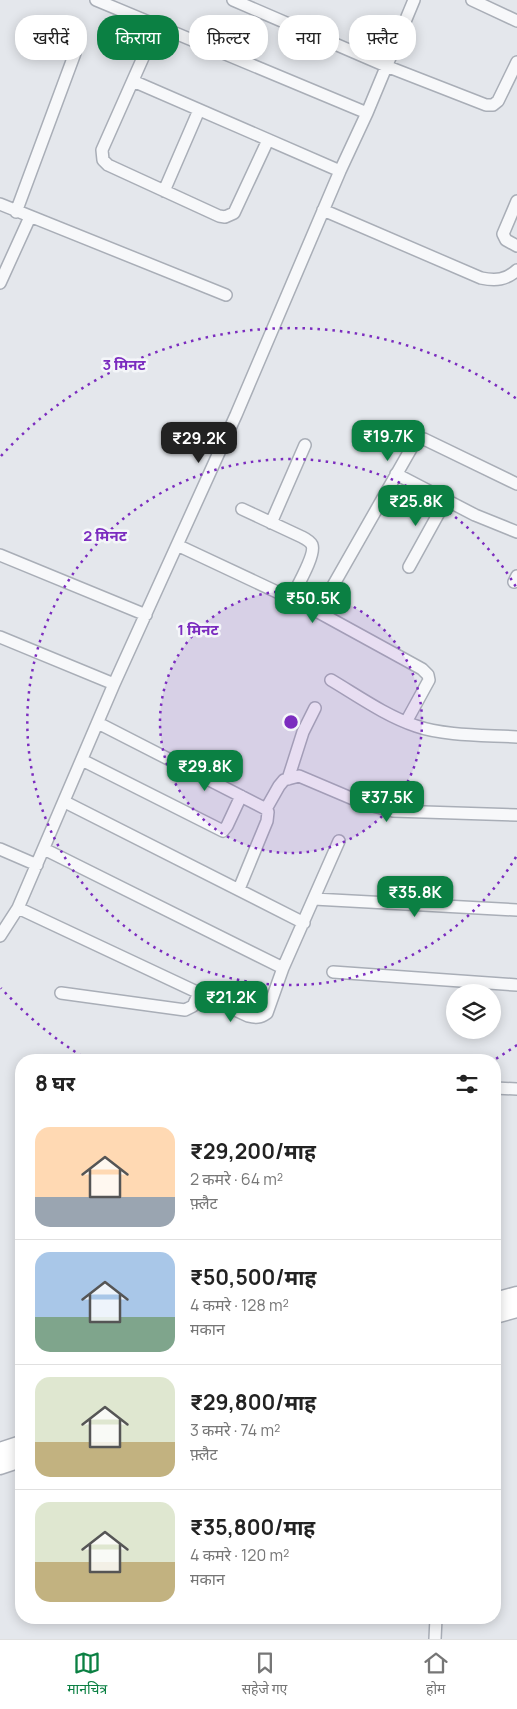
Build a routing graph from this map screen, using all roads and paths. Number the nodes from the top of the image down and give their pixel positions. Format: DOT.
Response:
graph roads {
  1 [pos="96,0"];
  2 [pos="233,0"];
  3 [pos="414,0"];
  4 [pos="472,0"];
  5 [pos="131,15"];
  6 [pos="517,21"];
  7 [pos="179,35"];
  8 [pos="72,60"];
  9 [pos="142,60"];
  10 [pos="517,62"];
  11 [pos="386,66"];
  12 [pos="133,80"];
  13 [pos="199,110"];
  14 [pos="368,113"];
  15 [pos="268,140"];
  16 [pos="340,171"];
  17 [pos="164,190"];
  18 [pos="517,202"];
  19 [pos="0,204"];
  20 [pos="323,210"];
  21 [pos="16,212"];
  22 [pos="30,217"];
  23 [pos="517,246"];
  24 [pos="517,270"];
  25 [pos="0,282"];
  26 [pos="226,295"];
  27 [pos="305,445"];
  28 [pos="396,474"];
  29 [pos="517,484"];
  30 [pos="446,500"];
  31 [pos="242,509"];
  32 [pos="271,523"];
  33 [pos="517,532"];
  34 [pos="177,545"];
  35 [pos="0,555"];
  36 [pos="409,567"];
  37 [pos="291,599"];
  38 [pos="318,612"];
  39 [pos="146,614"];
  40 [pos="0,637"];
  41 [pos="331,680"];
  42 [pos="114,684"];
  43 [pos="315,708"];
  44 [pos="98,722"];
  45 [pos="406,722"];
  46 [pos="517,737"];
  47 [pos="82,760"];
  48 [pos="288,779"];
  49 [pos="241,796"];
  50 [pos="65,802"];
  51 [pos="266,809"];
  52 [pos="517,815"];
  53 [pos="339,841"];
  54 [pos="0,849"];
  55 [pos="44,849"];
  56 [pos="37,865"];
  57 [pos="239,889"];
  58 [pos="314,899"];
  59 [pos="18,908"];
  60 [pos="517,910"];
  61 [pos="304,923"];
  62 [pos="0,936"];
  63 [pos="283,968"];
  64 [pos="333,972"];
  65 [pos="517,985"];
  66 [pos="60,993"];
  67 [pos="199,993"];
  68 [pos="501,1088"];
  69 [pos="517,1089"];
  70 [pos="517,1295"];
  71 [pos="501,1299"];
  72 [pos="517,1309"];
  73 [pos="501,1313"];
  74 [pos="15,1446"];
  75 [pos="0,1451"];
  76 [pos="15,1461"];
  77 [pos="0,1466"];
  78 [pos="436,1624"];
  79 [pos="435,1639"];
  1 -- 5 [label="street"];
  2 -- 11 [label="street"];
  3 -- 11 [label="street"];
  4 -- 6 [label="street"];
  7 -- 14 [label="street"];
  8 -- 21 [label="street"];
  9 -- 12 [label="street"];
  10 -- 11 [label="street"];
  11 -- 14 [label="street"];
  12 -- 13 [label="street"];
  12 -- 17 [label="street"];
  13 -- 15 [label="street"];
  13 -- 17 [label="street"];
  14 -- 16 [label="street"];
  15 -- 16 [label="street"];
  15 -- 17 [label="street"];
  16 -- 20 [label="street"];
  18 -- 23 [label="street"];
  19 -- 21 [label="street"];
  20 -- 24 [label="street"];
  20 -- 34 [label="street"];
  21 -- 22 [label="street"];
  22 -- 25 [label="street"];
  22 -- 26 [label="street"];
  27 -- 32 [label="street"];
  28 -- 29 [label="street"];
  28 -- 30 [label="street"];
  28 -- 38 [label="street"];
  30 -- 33 [label="street"];
  30 -- 36 [label="street"];
  31 -- 32 [label="street"];
  32 -- 37 [label="street"];
  34 -- 37 [label="street"];
  34 -- 39 [label="street"];
  35 -- 39 [label="street"];
  37 -- 38 [label="street"];
  38 -- 45 [label="street"];
  39 -- 42 [label="street"];
  40 -- 42 [label="street"];
  41 -- 45 [label="street"];
  42 -- 44 [label="street"];
  43 -- 48 [label="street"];
  44 -- 47 [label="street"];
  44 -- 49 [label="street"];
  45 -- 46 [label="street"];
  47 -- 49 [label="street"];
  47 -- 50 [label="street"];
  48 -- 51 [label="street"];
  48 -- 52 [label="street"];
  49 -- 51 [label="street"];
  50 -- 55 [label="street"];
  50 -- 57 [label="street"];
  51 -- 57 [label="street"];
  53 -- 58 [label="street"];
  54 -- 56 [label="street"];
  55 -- 56 [label="street"];
  55 -- 63 [label="street"];
  56 -- 59 [label="street"];
  57 -- 61 [label="street"];
  58 -- 60 [label="street"];
  58 -- 61 [label="street"];
  59 -- 62 [label="street"];
  59 -- 67 [label="street"];
  61 -- 63 [label="street"];
  63 -- 67 [label="street"];
  64 -- 65 [label="street"];
  66 -- 67 [label="street"];
  68 -- 69 [label="street"];
  70 -- 71 [label="main road"];
  72 -- 73 [label="main road"];
  74 -- 75 [label="main road"];
  76 -- 77 [label="main road"];
  78 -- 79 [label="street"];
}
